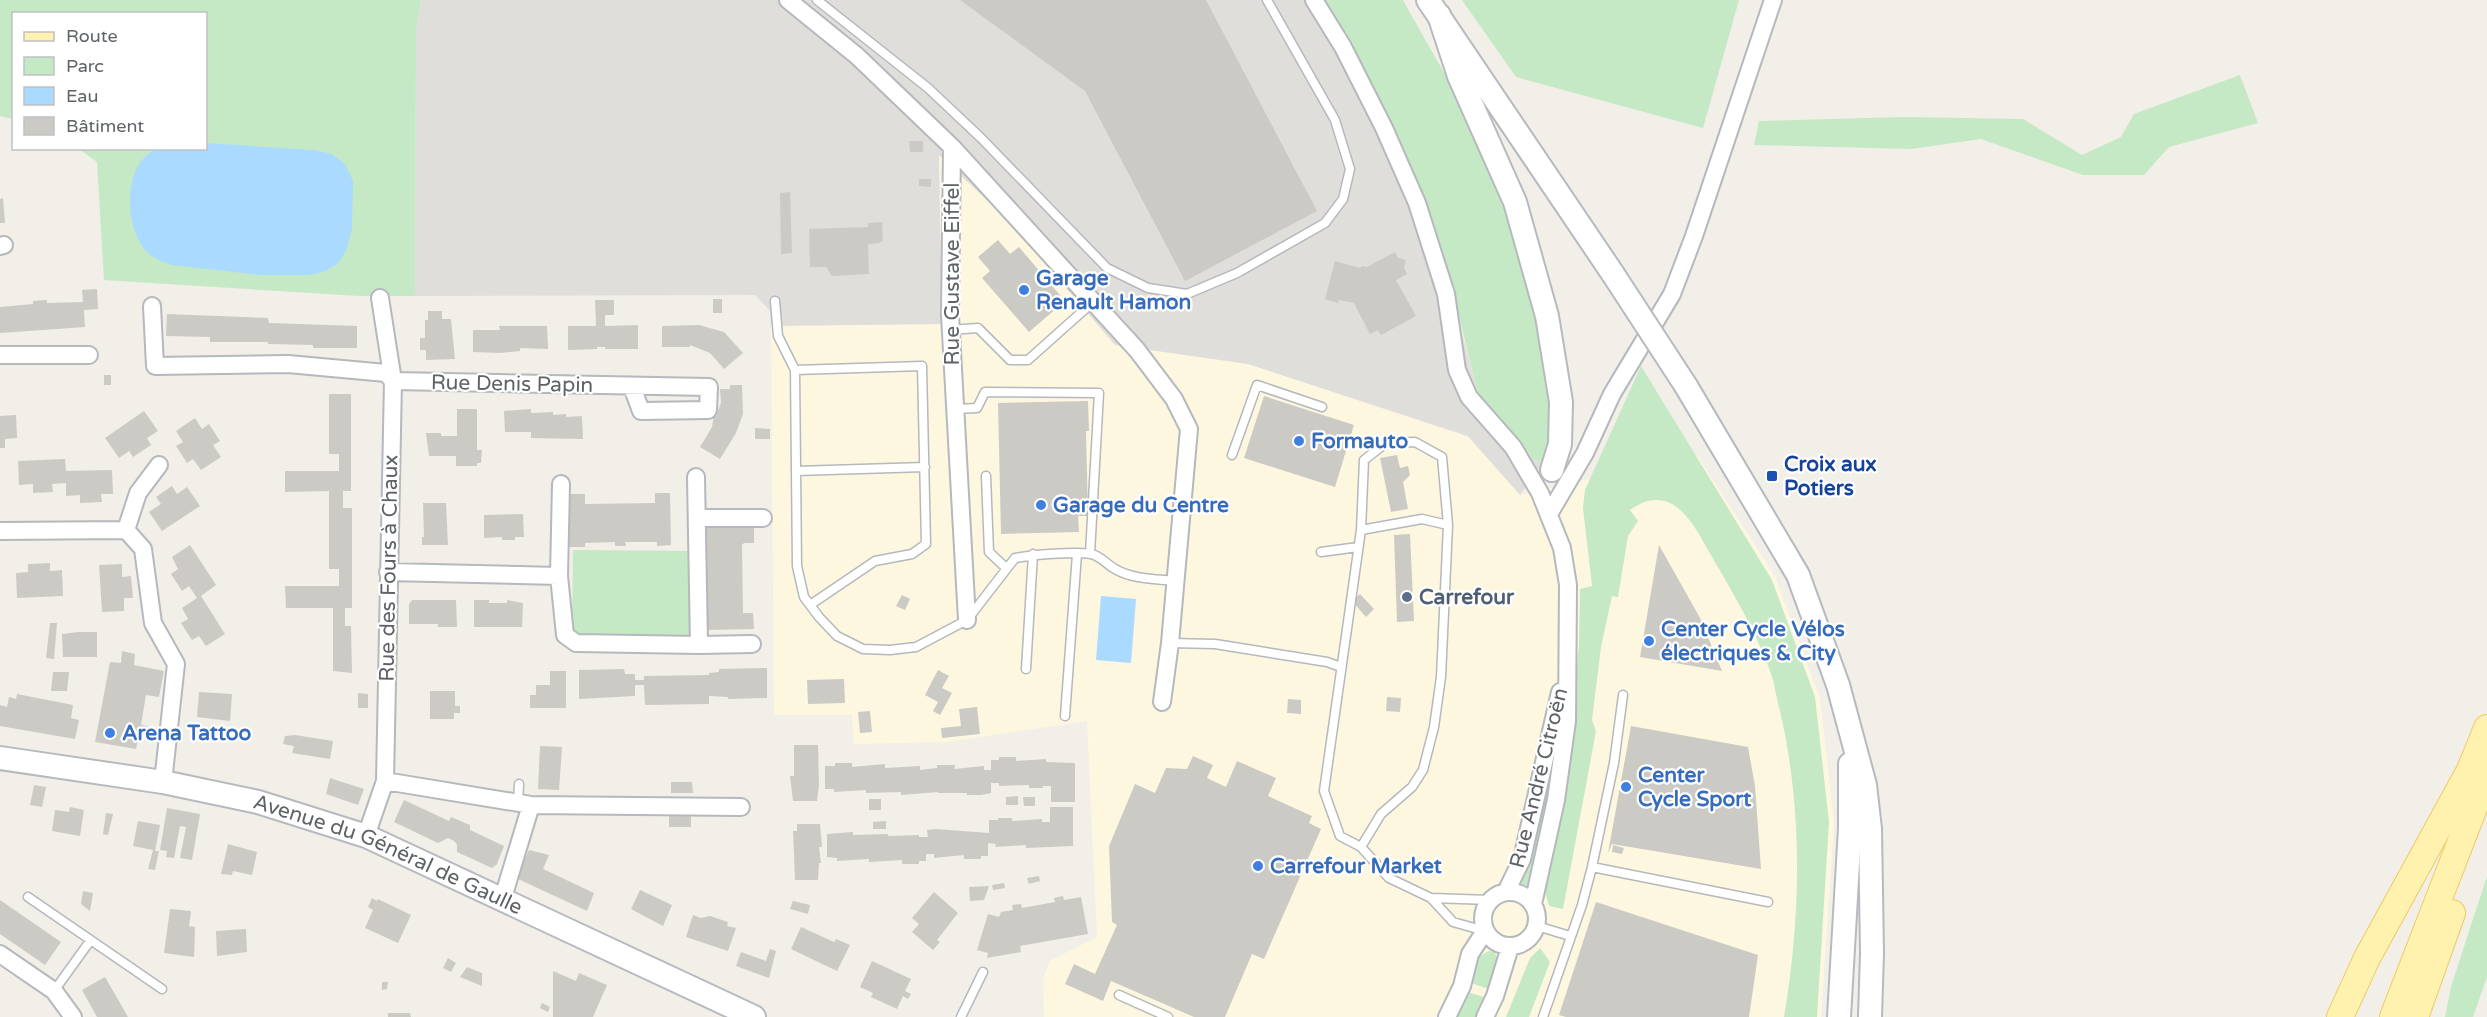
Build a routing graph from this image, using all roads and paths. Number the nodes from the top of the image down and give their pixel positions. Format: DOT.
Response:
graph roads {
  1 [pos="788,0"];
  2 [pos="817,0"];
  3 [pos="1267,0"];
  4 [pos="1314,0"];
  5 [pos="1773,0"];
  6 [pos="1433,8"];
  7 [pos="952,147"];
  8 [pos="380,298"];
  9 [pos="775,301"];
  10 [pos="1093,302"];
  11 [pos="152,306"];
  12 [pos="950,330"];
  13 [pos="0,355"];
  14 [pos="88,355"];
  15 [pos="795,370"];
  16 [pos="393,381"];
  17 [pos="632,387"];
  18 [pos="1322,407"];
  19 [pos="955,409"];
  20 [pos="1585,453"];
  21 [pos="1232,454"];
  22 [pos="159,465"];
  23 [pos="925,467"];
  24 [pos="1552,470"];
  25 [pos="796,471"];
  26 [pos="986,476"];
  27 [pos="696,477"];
  28 [pos="561,484"];
  29 [pos="1540,493"];
  30 [pos="1550,514"];
  31 [pos="698,518"];
  32 [pos="763,518"];
  33 [pos="1448,525"];
  34 [pos="126,530"];
  35 [pos="1361,530"];
  36 [pos="0,531"];
  37 [pos="1358,547"];
  38 [pos="1321,552"];
  39 [pos="1033,554"];
  40 [pos="1077,554"];
  41 [pos="1090,554"];
  42 [pos="1006,568"];
  43 [pos="388,572"];
  44 [pos="559,576"];
  45 [pos="1175,581"];
  46 [pos="810,605"];
  47 [pos="967,620"];
  48 [pos="1170,643"];
  49 [pos="752,644"];
  50 [pos="699,645"];
  51 [pos="1566,662"];
  52 [pos="1341,667"];
  53 [pos="1026,669"];
  54 [pos="1623,694"];
  55 [pos="1162,702"];
  56 [pos="1065,716"];
  57 [pos="2487,728"];
  58 [pos="1850,738"];
  59 [pos="0,758"];
  60 [pos="2487,774"];
  61 [pos="385,781"];
  62 [pos="163,782"];
  63 [pos="519,784"];
  64 [pos="524,804"];
  65 [pos="741,807"];
  66 [pos="2487,815"];
  67 [pos="366,836"];
  68 [pos="1361,847"];
  69 [pos="1592,867"];
  70 [pos="1506,892"];
  71 [pos="28,897"];
  72 [pos="1431,898"];
  73 [pos="1490,900"];
  74 [pos="502,901"];
  75 [pos="1768,902"];
  76 [pos="1533,904"];
  77 [pos="1537,926"];
  78 [pos="1485,931"];
  79 [pos="1570,936"];
  80 [pos="90,941"];
  81 [pos="1510,947"];
  82 [pos="0,954"];
  83 [pos="983,972"];
  84 [pos="162,989"];
  85 [pos="54,992"];
  86 [pos="1119,995"];
  87 [pos="74,1017"];
  88 [pos="754,1017"];
  89 [pos="961,1017"];
  90 [pos="1168,1017"];
  91 [pos="1447,1017"];
  92 [pos="1485,1017"];
  93 [pos="1543,1017"];
  94 [pos="1839,1017"];
  95 [pos="1870,1017"];
  96 [pos="2340,1017"];
  97 [pos="2393,1017"];
  98 [pos="2415,1017"];
  1 -- 7 [label="street"];
  2 -- 3 [label="lane"];
  4 -- 29 [label="street, Rue André Citroën"];
  5 -- 20 [label="street"];
  6 -- 24 [label="main road"];
  6 -- 58 [label="main road, bridge"];
  7 -- 10 [label="street"];
  7 -- 12 [label="street, Rue Gustave Eiffel"];
  8 -- 16 [label="street, Rue des Fours à Chaux"];
  9 -- 15 [label="lane"];
  10 -- 12 [label="lane"];
  10 -- 45 [label="street"];
  11 -- 16 [label="street, Rue Denis Papin"];
  12 -- 19 [label="street, Rue Gustave Eiffel"];
  13 -- 14 [label="street"];
  15 -- 23 [label="lane"];
  15 -- 25 [label="lane"];
  16 -- 17 [label="street, Rue Denis Papin"];
  16 -- 43 [label="street, Rue des Fours à Chaux"];
  18 -- 21 [label="lane"];
  19 -- 41 [label="lane"];
  19 -- 47 [label="street, Rue Gustave Eiffel"];
  20 -- 24 [label="street"];
  20 -- 30 [label="street"];
  22 -- 34 [label="street"];
  23 -- 25 [label="lane"];
  23 -- 46 [label="lane"];
  24 -- 29 [label="street"];
  25 -- 46 [label="lane"];
  26 -- 42 [label="lane"];
  27 -- 31 [label="street"];
  28 -- 44 [label="street"];
  29 -- 30 [label="street, Rue André Citroën"];
  30 -- 51 [label="street, Rue André Citroën"];
  31 -- 32 [label="street"];
  31 -- 50 [label="street"];
  33 -- 35 [label="lane"];
  33 -- 35 [label="lane"];
  33 -- 68 [label="lane"];
  34 -- 36 [label="street"];
  34 -- 62 [label="street"];
  35 -- 37 [label="lane"];
  37 -- 38 [label="lane"];
  37 -- 52 [label="lane"];
  39 -- 40 [label="lane"];
  39 -- 42 [label="lane"];
  39 -- 53 [label="lane"];
  40 -- 41 [label="lane"];
  40 -- 56 [label="lane"];
  41 -- 45 [label="lane"];
  42 -- 47 [label="lane"];
  43 -- 44 [label="street"];
  43 -- 61 [label="street, Rue des Fours à Chaux"];
  44 -- 50 [label="street"];
  45 -- 48 [label="street"];
  46 -- 47 [label="lane"];
  48 -- 52 [label="lane"];
  48 -- 55 [label="street"];
  49 -- 50 [label="street"];
  51 -- 70 [label="street, Rue André Citroën"];
  51 -- 76 [label="street, Rue André Citroën"];
  52 -- 68 [label="lane"];
  54 -- 69 [label="lane"];
  57 -- 96 [label="main road"];
  58 -- 94 [label="main road"];
  58 -- 95 [label="main road"];
  59 -- 62 [label="main road, Avenue du Général de Gaulle"];
  60 -- 97 [label="main road"];
  61 -- 64 [label="street"];
  61 -- 67 [label="street, Rue des Fours à Chaux"];
  62 -- 67 [label="main road, Avenue du Général de Gaulle"];
  63 -- 64 [label="lane"];
  64 -- 65 [label="street"];
  64 -- 74 [label="street"];
  66 -- 98 [label="main road"];
  67 -- 74 [label="main road, Avenue du Général de Gaulle"];
  68 -- 72 [label="lane"];
  69 -- 75 [label="lane"];
  69 -- 79 [label="lane"];
  70 -- 73 [label="street"];
  70 -- 76 [label="street"];
  71 -- 80 [label="lane"];
  72 -- 73 [label="lane"];
  72 -- 78 [label="lane"];
  73 -- 78 [label="street"];
  74 -- 88 [label="main road, Avenue du Général de Gaulle"];
  76 -- 77 [label="street"];
  77 -- 79 [label="lane"];
  77 -- 81 [label="street"];
  78 -- 81 [label="street"];
  78 -- 91 [label="street"];
  79 -- 93 [label="lane"];
  80 -- 84 [label="lane"];
  80 -- 85 [label="lane"];
  81 -- 92 [label="street"];
  82 -- 85 [label="street"];
  83 -- 89 [label="lane"];
  85 -- 87 [label="street"];
  86 -- 90 [label="lane"];
}
